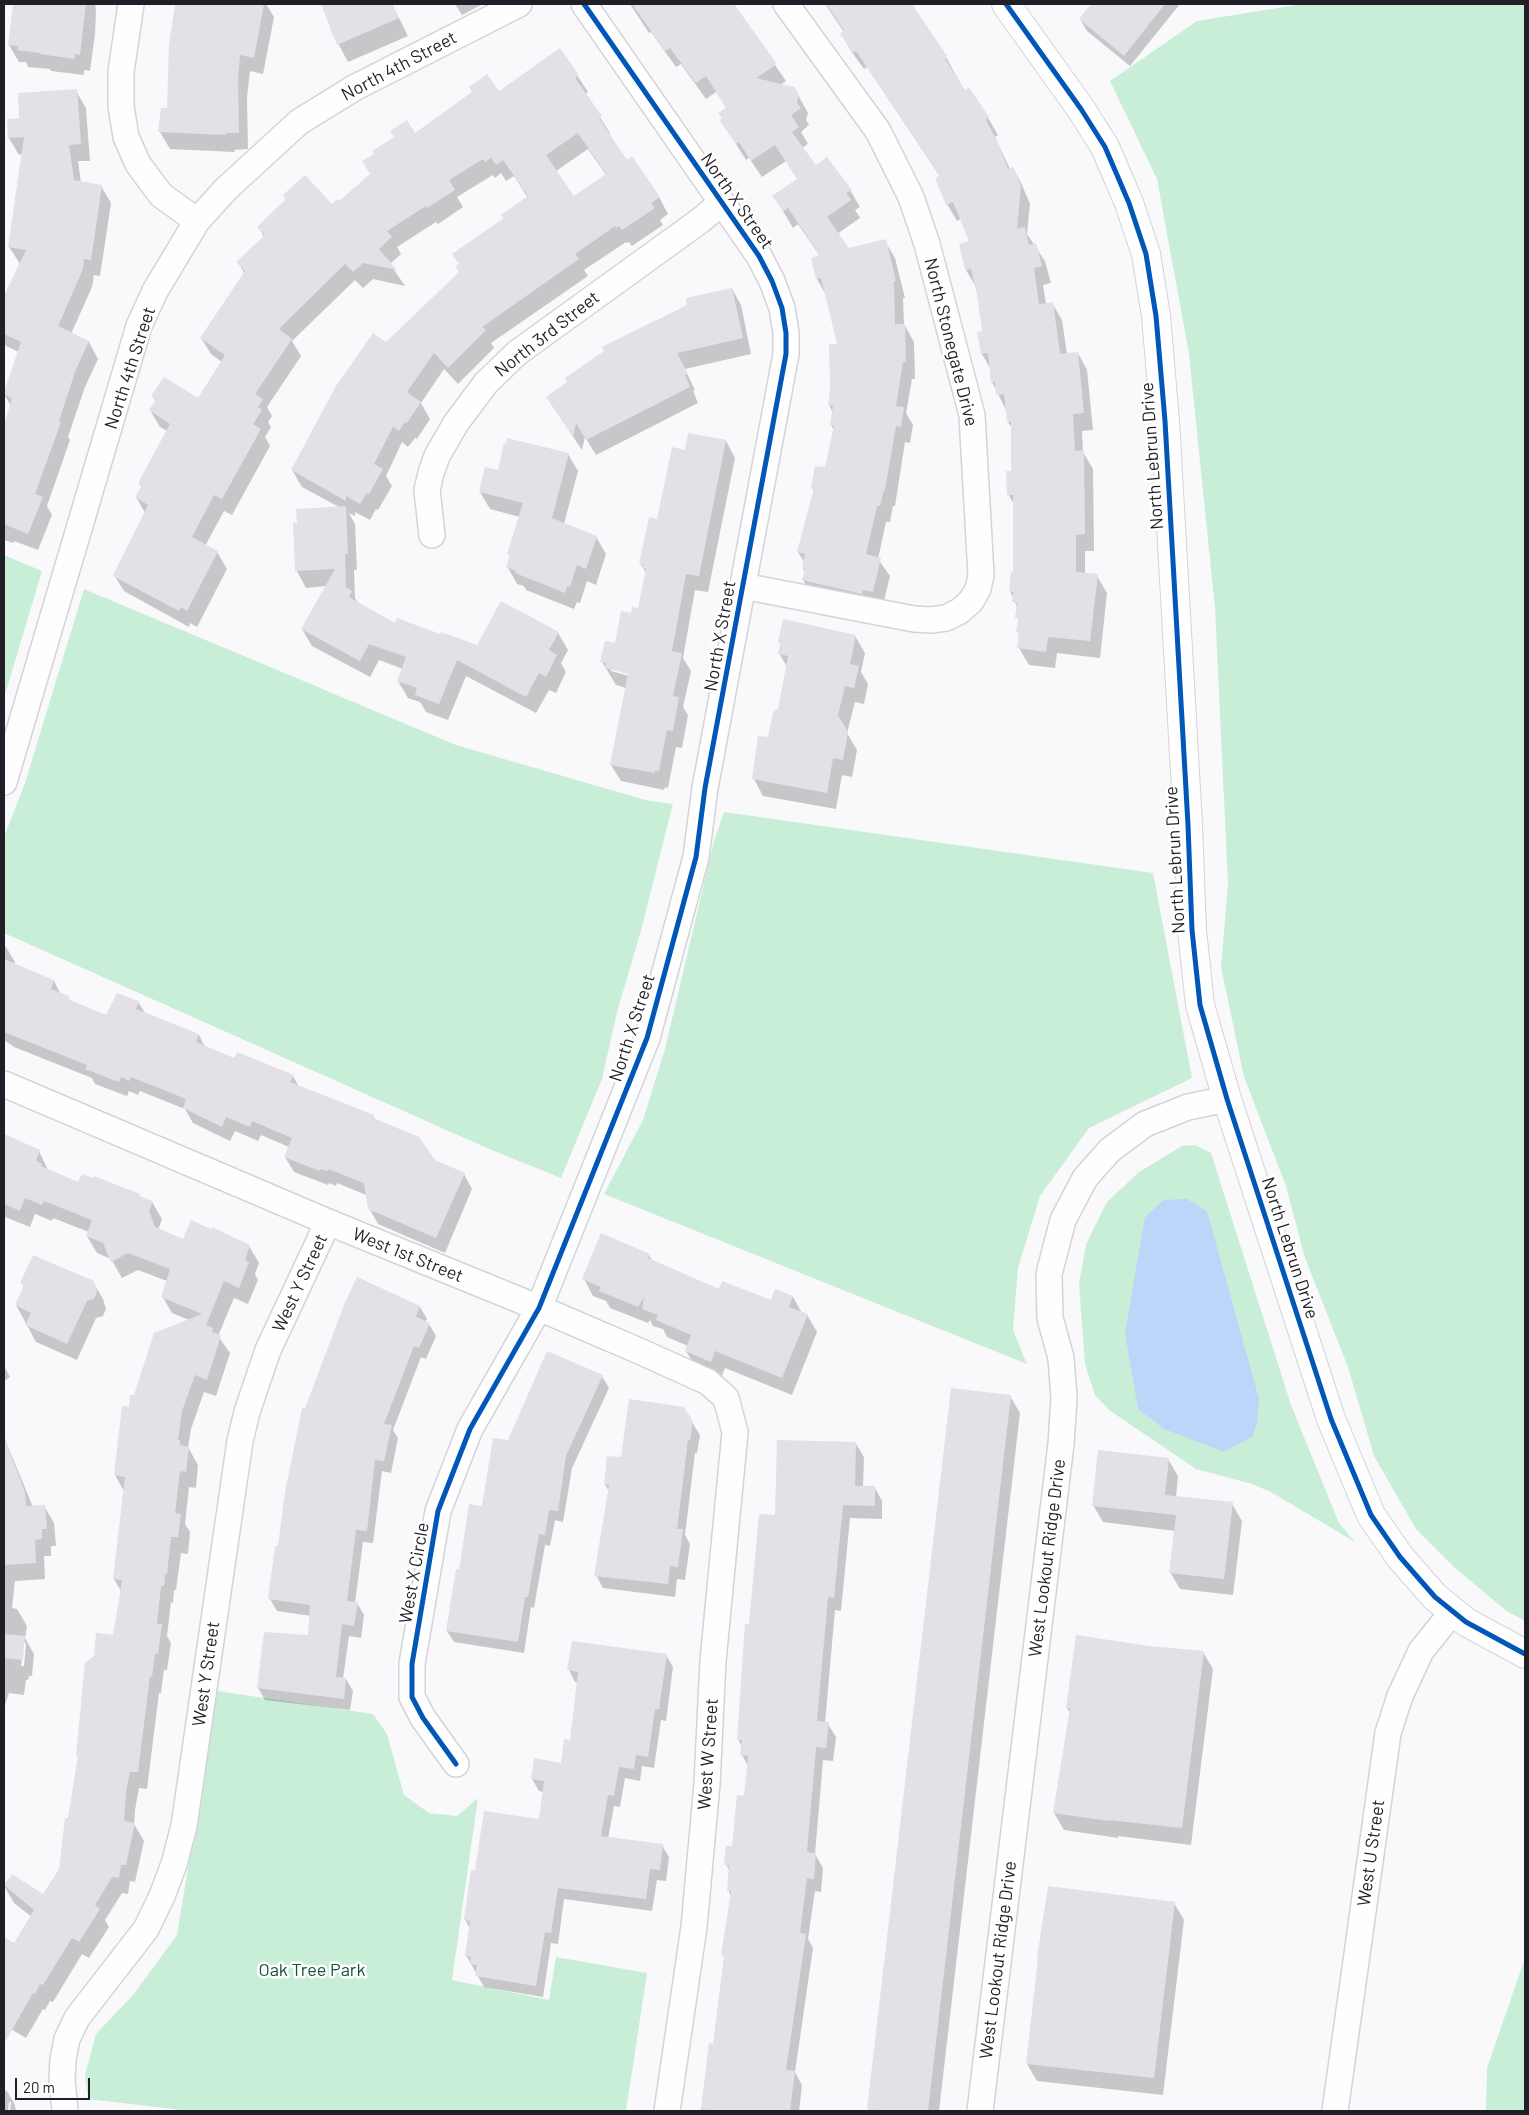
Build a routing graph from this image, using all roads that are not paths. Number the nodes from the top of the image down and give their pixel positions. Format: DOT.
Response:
graph roads {
  1 [pos="130,4"];
  2 [pos="519,4"];
  3 [pos="584,4"];
  4 [pos="786,4"];
  5 [pos="1008,5"];
  6 [pos="720,203"];
  7 [pos="197,222"];
  8 [pos="432,534"];
  9 [pos="743,586"];
  10 [pos="4,782"];
  11 [pos="4,1084"];
  12 [pos="1227,1099"];
  13 [pos="328,1222"];
  14 [pos="539,1308"];
  15 [pos="726,1398"];
  16 [pos="1453,1611"];
  17 [pos="1525,1654"];
  18 [pos="456,1764"];
  19 [pos="65,2111"];
  20 [pos="667,2111"];
  21 [pos="980,2111"];
  22 [pos="1335,2111"];
  1 -- 7 [label="street"];
  2 -- 7 [label="street, North 4th Street"];
  3 -- 6 [label="street, North X Street"];
  4 -- 9 [label="street, North Stonegate Drive"];
  5 -- 12 [label="street, North Lebrun Drive"];
  6 -- 8 [label="street, North 3rd Street"];
  6 -- 9 [label="street, North X Street"];
  7 -- 10 [label="street, North 4th Street"];
  9 -- 14 [label="street, North X Street"];
  11 -- 13 [label="street, West 1st Street"];
  12 -- 16 [label="street, North Lebrun Drive"];
  12 -- 21 [label="street, West Lookout Ridge Drive"];
  13 -- 14 [label="street, West 1st Street"];
  13 -- 19 [label="street, West Y Street"];
  14 -- 15 [label="street, West 1st Street"];
  14 -- 18 [label="street, West X Circle"];
  15 -- 20 [label="street, West W Street"];
  16 -- 17 [label="street, North Lebrun Drive"];
  16 -- 22 [label="street, West U Street"];
}
